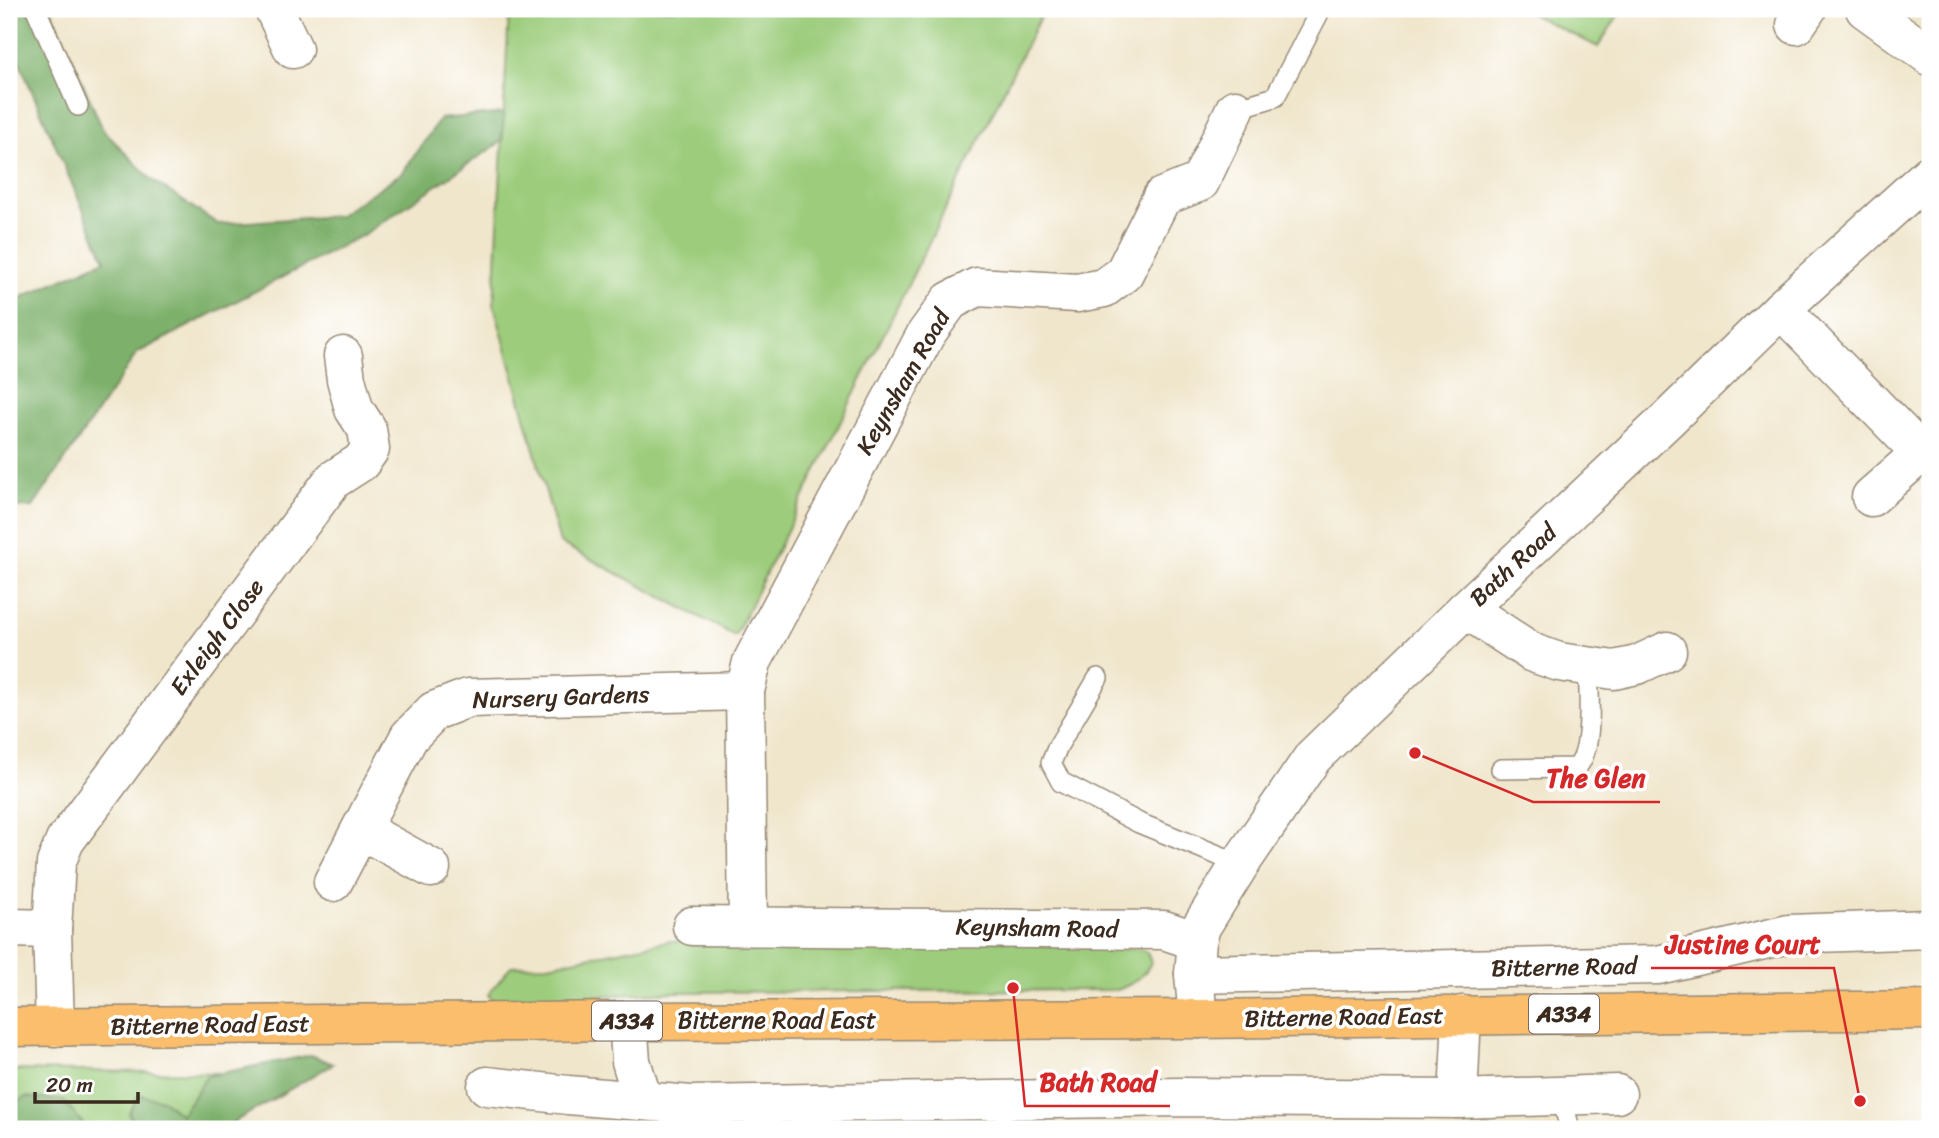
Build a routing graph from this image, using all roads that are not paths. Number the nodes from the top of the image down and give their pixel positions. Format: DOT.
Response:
graph roads {
  1 [pos="36,9"];
  2 [pos="274,9"];
  3 [pos="1321,9"];
  4 [pos="1865,9"];
  5 [pos="293,48"];
  6 [pos="1930,56"];
  7 [pos="78,106"];
  8 [pos="1236,109"];
  9 [pos="1930,174"];
  10 [pos="1782,309"];
  11 [pos="343,356"];
  12 [pos="1926,449"];
  13 [pos="1871,497"];
  14 [pos="1466,609"];
  15 [pos="1667,651"];
  16 [pos="1588,668"];
  17 [pos="1098,678"];
  18 [pos="745,691"];
  19 [pos="1502,769"];
  20 [pos="362,830"];
  21 [pos="1240,864"];
  22 [pos="431,868"];
  23 [pos="334,882"];
  24 [pos="692,926"];
  25 [pos="748,926"];
  26 [pos="9,928"];
  27 [pos="52,929"];
  28 [pos="1930,929"];
  29 [pos="1196,957"];
  30 [pos="1930,1010"];
  31 [pos="1462,1015"];
  32 [pos="1198,1019"];
  33 [pos="628,1021"];
  34 [pos="9,1027"];
  35 [pos="55,1027"];
  36 [pos="487,1086"];
  37 [pos="1617,1094"];
  38 [pos="1458,1099"];
  39 [pos="643,1101"];
  40 [pos="1565,1112"];
  41 [pos="693,1117"];
  1 -- 7 [label="lane"];
  2 -- 5 [label="street"];
  3 -- 8 [label="lane, Keynsham Road"];
  4 -- 6 [label="street"];
  8 -- 18 [label="street, Keynsham Road"];
  9 -- 10 [label="street, Bath Road"];
  10 -- 12 [label="street"];
  10 -- 14 [label="street, Bath Road"];
  11 -- 27 [label="street, Exleigh Close"];
  12 -- 13 [label="street"];
  14 -- 16 [label="street"];
  14 -- 21 [label="street, Bath Road"];
  15 -- 16 [label="street"];
  16 -- 19 [label="lane"];
  17 -- 21 [label="lane"];
  18 -- 20 [label="street, Nursery Gardens"];
  18 -- 25 [label="street, Keynsham Road"];
  20 -- 22 [label="street"];
  20 -- 23 [label="street, Nursery Gardens"];
  21 -- 29 [label="street, Bath Road"];
  24 -- 25 [label="street, Keynsham Road"];
  25 -- 29 [label="street, Keynsham Road"];
  26 -- 27 [label="street"];
  27 -- 35 [label="street, Exleigh Close"];
  28 -- 29 [label="street, Bitterne Road"];
  29 -- 32 [label="street"];
  30 -- 31 [label="main road, Bitterne Road East / A334"];
  31 -- 32 [label="main road, Bitterne Road East / A334"];
  31 -- 38 [label="street, Bitterne Road East"];
  32 -- 33 [label="main road, Bitterne Road East / A334"];
  33 -- 35 [label="main road, Bitterne Road East / A334"];
  33 -- 39 [label="street"];
  34 -- 35 [label="main road, Bitterne Road East / A334"];
  36 -- 39 [label="street"];
  37 -- 40 [label="street"];
  38 -- 40 [label="street"];
  38 -- 41 [label="street"];
  39 -- 41 [label="street"];
}
